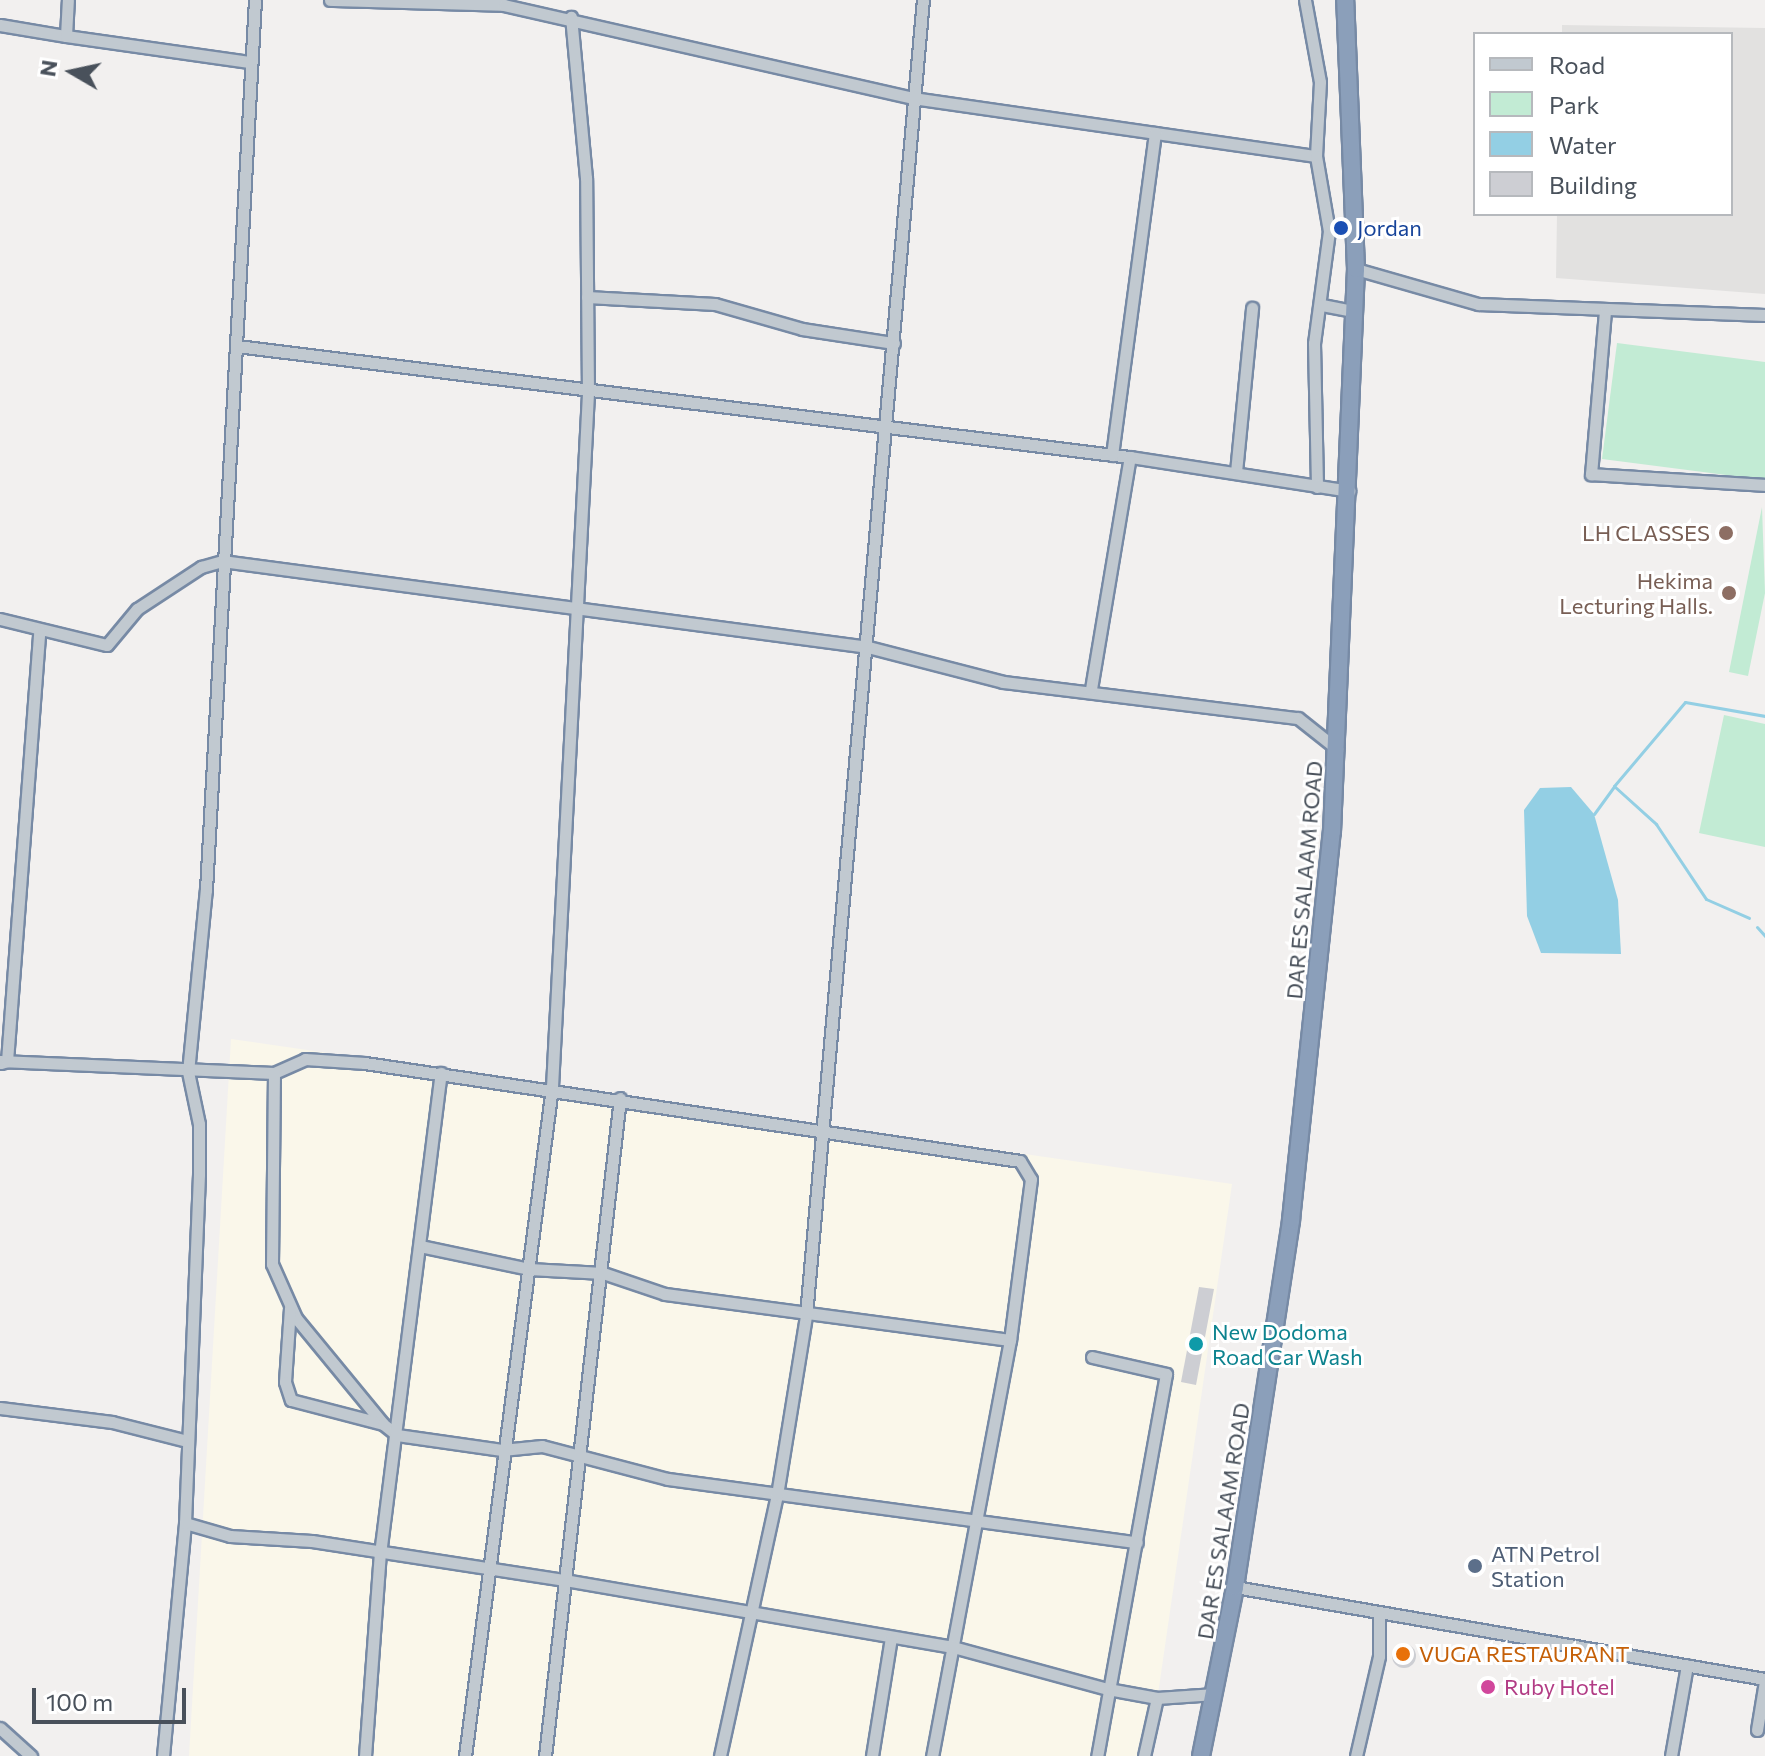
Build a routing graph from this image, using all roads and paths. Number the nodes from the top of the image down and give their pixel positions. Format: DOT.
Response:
graph roads {
  1 [pos="68,0"];
  2 [pos="255,0"];
  3 [pos="330,0"];
  4 [pos="923,0"];
  5 [pos="1305,0"];
  6 [pos="1345,0"];
  7 [pos="571,17"];
  8 [pos="0,25"];
  9 [pos="66,36"];
  10 [pos="249,62"];
  11 [pos="913,98"];
  12 [pos="1155,133"];
  13 [pos="1316,156"];
  14 [pos="1356,269"];
  15 [pos="587,297"];
  16 [pos="1322,305"];
  17 [pos="1252,308"];
  18 [pos="1353,311"];
  19 [pos="1605,311"];
  20 [pos="1765,315"];
  21 [pos="894,343"];
  22 [pos="237,346"];
  23 [pos="588,392"];
  24 [pos="887,429"];
  25 [pos="1112,455"];
  26 [pos="1130,457"];
  27 [pos="1236,472"];
  28 [pos="1765,485"];
  29 [pos="1317,487"];
  30 [pos="1349,491"];
  31 [pos="222,561"];
  32 [pos="575,607"];
  33 [pos="0,619"];
  34 [pos="39,631"];
  35 [pos="868,647"];
  36 [pos="1091,689"];
  37 [pos="1337,749"];
  38 [pos="2,1062"];
  39 [pos="188,1072"];
  40 [pos="274,1073"];
  41 [pos="441,1073"];
  42 [pos="552,1087"];
  43 [pos="620,1098"];
  44 [pos="824,1128"];
  45 [pos="420,1246"];
  46 [pos="529,1269"];
  47 [pos="603,1273"];
  48 [pos="290,1308"];
  49 [pos="806,1315"];
  50 [pos="1010,1340"];
  51 [pos="1092,1357"];
  52 [pos="0,1408"];
  53 [pos="383,1424"];
  54 [pos="397,1435"];
  55 [pos="187,1441"];
  56 [pos="502,1450"];
  57 [pos="579,1452"];
  58 [pos="777,1495"];
  59 [pos="981,1517"];
  60 [pos="185,1523"];
  61 [pos="1137,1542"];
  62 [pos="380,1554"];
  63 [pos="484,1570"];
  64 [pos="565,1580"];
  65 [pos="1235,1587"];
  66 [pos="1379,1612"];
  67 [pos="754,1614"];
  68 [pos="891,1638"];
  69 [pos="953,1647"];
  70 [pos="1687,1665"];
  71 [pos="1765,1680"];
  72 [pos="1108,1689"];
  73 [pos="1215,1694"];
  74 [pos="1157,1698"];
  75 [pos="0,1728"];
  76 [pos="1757,1730"];
  77 [pos="1356,1755"];
  78 [pos="31,1756"];
  79 [pos="163,1756"];
  80 [pos="365,1756"];
  81 [pos="465,1756"];
  82 [pos="545,1756"];
  83 [pos="720,1756"];
  84 [pos="872,1756"];
  85 [pos="932,1756"];
  86 [pos="1097,1756"];
  87 [pos="1144,1756"];
  88 [pos="1201,1756"];
  89 [pos="1671,1756"];
  1 -- 9 [label="street"];
  2 -- 10 [label="street"];
  3 -- 7 [label="street"];
  4 -- 11 [label="street"];
  5 -- 13 [label="street"];
  6 -- 14 [label="highway, DAR ES SALAAM ROAD"];
  7 -- 11 [label="street"];
  7 -- 15 [label="street"];
  8 -- 9 [label="street"];
  9 -- 10 [label="street"];
  10 -- 22 [label="street"];
  11 -- 12 [label="street"];
  11 -- 21 [label="street"];
  12 -- 13 [label="street"];
  12 -- 25 [label="street"];
  13 -- 16 [label="street"];
  14 -- 18 [label="highway, DAR ES SALAAM ROAD"];
  14 -- 19 [label="street"];
  15 -- 21 [label="street"];
  15 -- 23 [label="street"];
  16 -- 18 [label="street"];
  16 -- 29 [label="street"];
  17 -- 27 [label="street"];
  18 -- 30 [label="highway, DAR ES SALAAM ROAD"];
  19 -- 20 [label="street"];
  19 -- 28 [label="street"];
  21 -- 24 [label="street"];
  22 -- 23 [label="street"];
  22 -- 31 [label="street"];
  23 -- 24 [label="street"];
  23 -- 32 [label="street"];
  24 -- 25 [label="street"];
  24 -- 35 [label="street"];
  25 -- 26 [label="street"];
  26 -- 27 [label="street"];
  26 -- 36 [label="street"];
  27 -- 29 [label="street"];
  29 -- 30 [label="street"];
  30 -- 37 [label="highway, DAR ES SALAAM ROAD"];
  31 -- 32 [label="street"];
  31 -- 34 [label="street"];
  31 -- 39 [label="street"];
  32 -- 35 [label="street"];
  32 -- 42 [label="street"];
  33 -- 34 [label="street"];
  34 -- 38 [label="street"];
  35 -- 36 [label="street"];
  35 -- 44 [label="street"];
  36 -- 37 [label="street"];
  37 -- 65 [label="highway, DAR ES SALAAM ROAD"];
  38 -- 39 [label="street"];
  39 -- 40 [label="street"];
  39 -- 55 [label="street"];
  40 -- 41 [label="street"];
  40 -- 48 [label="street"];
  41 -- 42 [label="street"];
  41 -- 45 [label="street"];
  42 -- 43 [label="street"];
  42 -- 46 [label="street"];
  43 -- 44 [label="street"];
  43 -- 47 [label="street"];
  44 -- 49 [label="street"];
  44 -- 50 [label="street"];
  45 -- 46 [label="street"];
  45 -- 54 [label="street"];
  46 -- 47 [label="street"];
  46 -- 56 [label="street"];
  47 -- 49 [label="street"];
  47 -- 57 [label="street"];
  48 -- 53 [label="street"];
  48 -- 53 [label="street"];
  49 -- 50 [label="street"];
  49 -- 58 [label="street"];
  50 -- 59 [label="street"];
  51 -- 61 [label="street"];
  52 -- 55 [label="street"];
  53 -- 54 [label="street"];
  54 -- 56 [label="street"];
  54 -- 62 [label="street"];
  55 -- 60 [label="street"];
  56 -- 57 [label="street"];
  56 -- 63 [label="street"];
  57 -- 58 [label="street"];
  57 -- 64 [label="street"];
  58 -- 59 [label="street"];
  58 -- 67 [label="street"];
  59 -- 61 [label="street"];
  59 -- 69 [label="street"];
  60 -- 62 [label="street"];
  60 -- 79 [label="street"];
  61 -- 72 [label="street"];
  62 -- 63 [label="street"];
  62 -- 80 [label="street"];
  63 -- 64 [label="street"];
  63 -- 81 [label="street"];
  64 -- 67 [label="street"];
  64 -- 82 [label="street"];
  65 -- 66 [label="street"];
  65 -- 73 [label="highway, DAR ES SALAAM ROAD"];
  66 -- 70 [label="street"];
  66 -- 77 [label="street"];
  67 -- 68 [label="street"];
  67 -- 83 [label="street"];
  68 -- 69 [label="street"];
  68 -- 84 [label="street"];
  69 -- 72 [label="street"];
  69 -- 85 [label="street"];
  70 -- 71 [label="street"];
  70 -- 89 [label="street"];
  71 -- 76 [label="street"];
  72 -- 74 [label="street"];
  72 -- 86 [label="street"];
  73 -- 74 [label="street"];
  73 -- 88 [label="highway, DAR ES SALAAM ROAD"];
  74 -- 87 [label="street"];
  75 -- 78 [label="street"];
}
